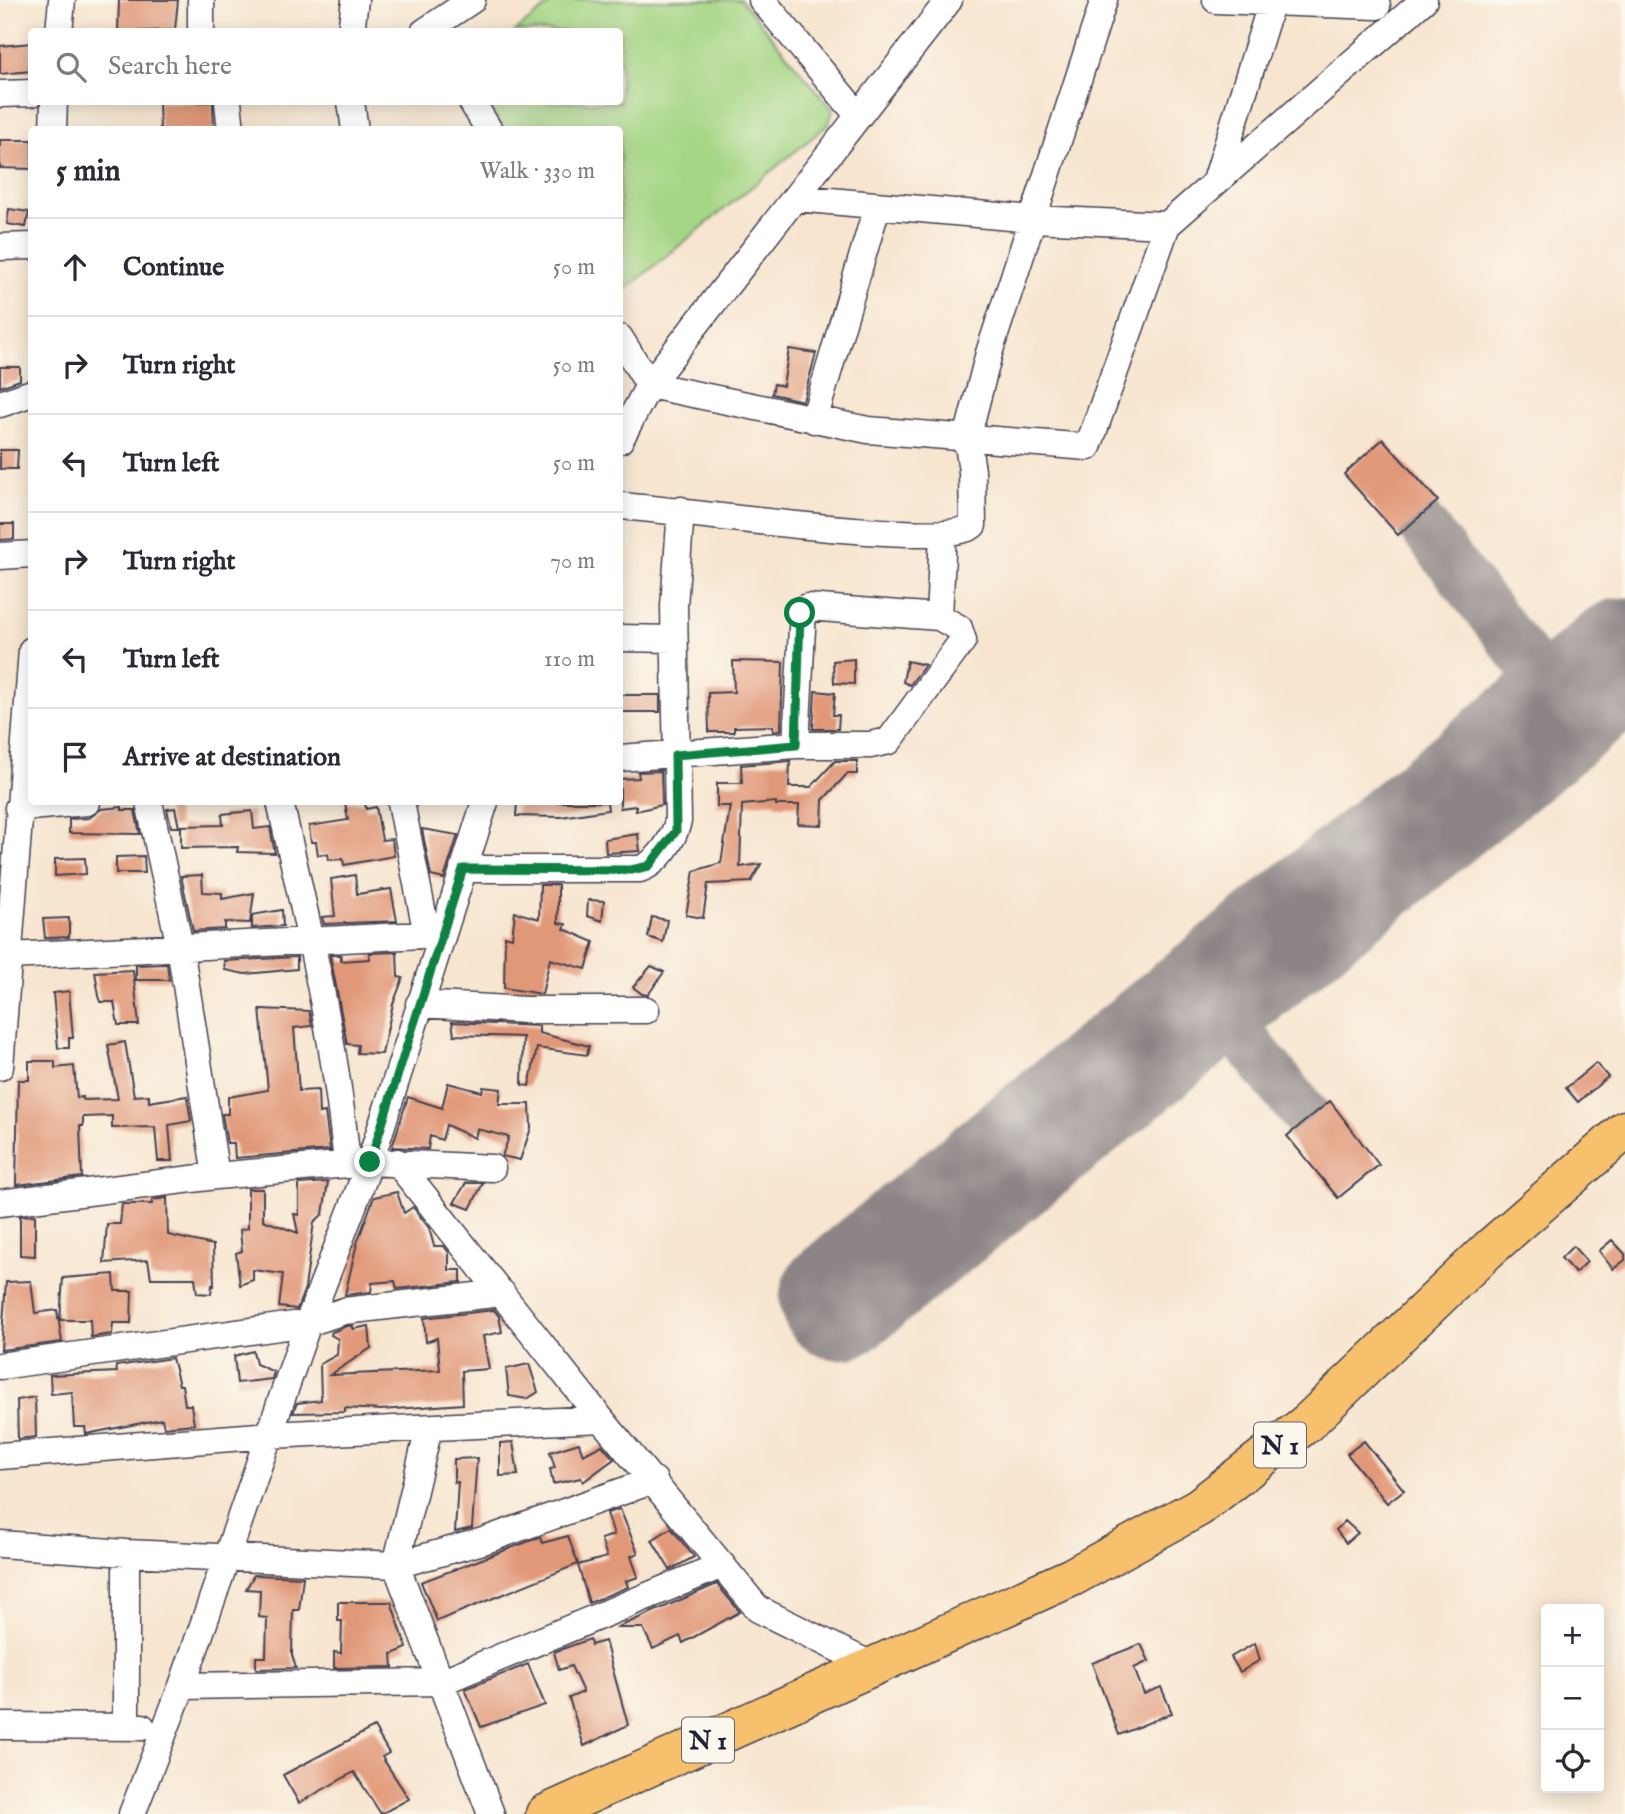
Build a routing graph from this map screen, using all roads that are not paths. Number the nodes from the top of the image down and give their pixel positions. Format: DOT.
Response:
graph roads {
  1 [pos="61,0"];
  2 [pos="201,0"];
  3 [pos="355,0"];
  4 [pos="472,0"];
  5 [pos="762,0"];
  6 [pos="949,0"];
  7 [pos="1104,0"];
  8 [pos="1216,0"];
  9 [pos="1424,0"];
  10 [pos="1377,3"];
  11 [pos="1272,4"];
  12 [pos="59,28"];
  13 [pos="201,28"];
  14 [pos="352,28"];
  15 [pos="431,28"];
  16 [pos="1379,40"];
  17 [pos="28,93"];
  18 [pos="0,94"];
  19 [pos="54,105"];
  20 [pos="228,105"];
  21 [pos="351,105"];
  22 [pos="474,105"];
  23 [pos="858,115"];
  24 [pos="53,126"];
  25 [pos="231,126"];
  26 [pos="354,126"];
  27 [pos="487,126"];
  28 [pos="1216,181"];
  29 [pos="796,198"];
  30 [pos="877,207"];
  31 [pos="1033,219"];
  32 [pos="1167,225"];
  33 [pos="28,246"];
  34 [pos="0,247"];
  35 [pos="623,343"];
  36 [pos="649,385"];
  37 [pos="28,394"];
  38 [pos="0,404"];
  39 [pos="627,406"];
  40 [pos="814,421"];
  41 [pos="623,425"];
  42 [pos="967,438"];
  43 [pos="623,506"];
  44 [pos="681,510"];
  45 [pos="943,534"];
  46 [pos="28,554"];
  47 [pos="0,556"];
  48 [pos="939,617"];
  49 [pos="623,638"];
  50 [pos="674,639"];
  51 [pos="28,695"];
  52 [pos="796,745"];
  53 [pos="675,755"];
  54 [pos="623,758"];
  55 [pos="52,805"];
  56 [pos="150,805"];
  57 [pos="281,805"];
  58 [pos="402,805"];
  59 [pos="484,805"];
  60 [pos="18,808"];
  61 [pos="463,869"];
  62 [pos="7,891"];
  63 [pos="434,935"];
  64 [pos="311,940"];
  65 [pos="180,947"];
  66 [pos="10,956"];
  67 [pos="419,1004"];
  68 [pos="646,1010"];
  69 [pos="0,1060"];
  70 [pos="1625,1130"];
  71 [pos="397,1162"];
  72 [pos="359,1163"];
  73 [pos="492,1168"];
  74 [pos="216,1176"];
  75 [pos="0,1203"];
  76 [pos="502,1293"];
  77 [pos="308,1323"];
  78 [pos="0,1366"];
  79 [pos="601,1419"];
  80 [pos="429,1428"];
  81 [pos="270,1435"];
  82 [pos="0,1456"];
  83 [pos="654,1480"];
  84 [pos="0,1544"];
  85 [pos="126,1553"];
  86 [pos="228,1556"];
  87 [pos="396,1565"];
  88 [pos="722,1565"];
  89 [pos="871,1665"];
  90 [pos="441,1682"];
  91 [pos="182,1685"];
  92 [pos="0,1726"];
  93 [pos="126,1727"];
  94 [pos="167,1727"];
  95 [pos="132,1814"];
  96 [pos="491,1814"];
  97 [pos="545,1814"];
  1 -- 12 [label="street"];
  2 -- 13 [label="street"];
  3 -- 14 [label="street"];
  4 -- 15 [label="street"];
  5 -- 23 [label="street"];
  6 -- 23 [label="street"];
  7 -- 31 [label="street"];
  8 -- 11 [label="street"];
  9 -- 16 [label="street"];
  10 -- 11 [label="street"];
  10 -- 16 [label="street"];
  11 -- 28 [label="street"];
  16 -- 28 [label="street"];
  17 -- 18 [label="street"];
  19 -- 24 [label="street"];
  20 -- 25 [label="street"];
  21 -- 26 [label="street"];
  22 -- 27 [label="street"];
  23 -- 29 [label="street"];
  28 -- 32 [label="street"];
  29 -- 30 [label="street"];
  29 -- 36 [label="street"];
  30 -- 31 [label="street"];
  30 -- 40 [label="street"];
  31 -- 32 [label="street"];
  31 -- 42 [label="street"];
  32 -- 42 [label="street"];
  33 -- 34 [label="street"];
  35 -- 36 [label="street"];
  36 -- 39 [label="street"];
  36 -- 40 [label="street"];
  37 -- 38 [label="street"];
  39 -- 41 [label="street"];
  40 -- 42 [label="street"];
  42 -- 45 [label="street"];
  43 -- 44 [label="street"];
  44 -- 45 [label="street"];
  44 -- 50 [label="street"];
  45 -- 48 [label="street"];
  46 -- 47 [label="street"];
  48 -- 52 [label="street"];
  48 -- 52 [label="street"];
  49 -- 50 [label="street"];
  50 -- 53 [label="street"];
  51 -- 60 [label="street"];
  52 -- 53 [label="street"];
  53 -- 54 [label="street"];
  53 -- 61 [label="street"];
  55 -- 60 [label="street"];
  56 -- 65 [label="street"];
  57 -- 64 [label="street"];
  58 -- 63 [label="street"];
  59 -- 61 [label="street"];
  60 -- 62 [label="street"];
  61 -- 63 [label="street"];
  62 -- 66 [label="street"];
  63 -- 64 [label="street"];
  63 -- 67 [label="street"];
  64 -- 65 [label="street"];
  64 -- 72 [label="street"];
  65 -- 66 [label="street"];
  65 -- 74 [label="street"];
  66 -- 69 [label="street"];
  67 -- 68 [label="street"];
  67 -- 72 [label="street"];
  70 -- 89 [label="highway, N 1"];
  71 -- 72 [label="street"];
  71 -- 73 [label="street"];
  71 -- 76 [label="street"];
  72 -- 74 [label="street"];
  72 -- 77 [label="street"];
  74 -- 75 [label="street"];
  76 -- 77 [label="street"];
  76 -- 79 [label="street"];
  77 -- 78 [label="street"];
  77 -- 81 [label="street"];
  79 -- 80 [label="street"];
  79 -- 83 [label="street"];
  80 -- 81 [label="street"];
  80 -- 87 [label="street"];
  81 -- 82 [label="street"];
  81 -- 86 [label="street"];
  83 -- 87 [label="street"];
  83 -- 88 [label="street"];
  84 -- 85 [label="street"];
  85 -- 86 [label="street"];
  85 -- 93 [label="street"];
  86 -- 87 [label="street"];
  86 -- 91 [label="street"];
  87 -- 90 [label="street"];
  88 -- 89 [label="street"];
  88 -- 90 [label="street"];
  89 -- 97 [label="highway, N 1"];
  90 -- 91 [label="street"];
  90 -- 96 [label="street"];
  91 -- 94 [label="street"];
  92 -- 93 [label="street"];
  93 -- 94 [label="street"];
  94 -- 95 [label="street"];
}
